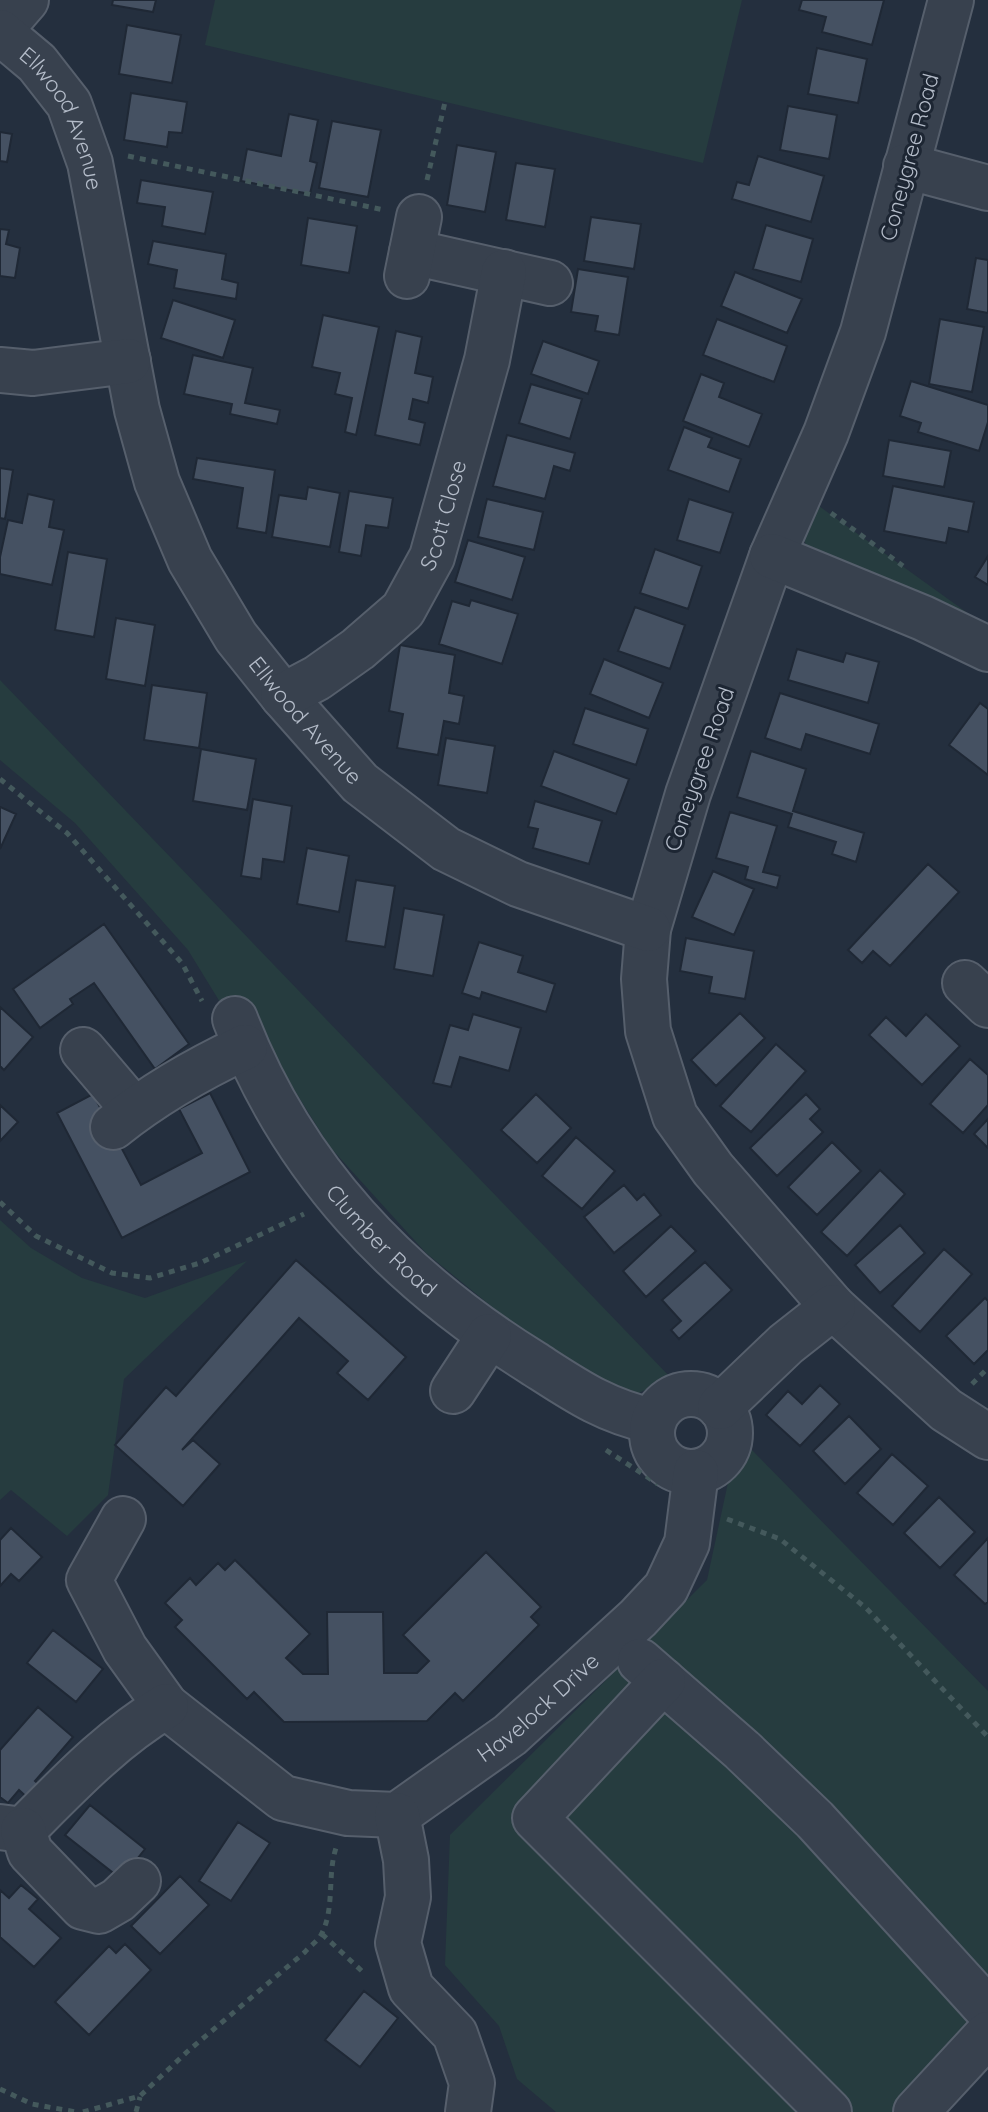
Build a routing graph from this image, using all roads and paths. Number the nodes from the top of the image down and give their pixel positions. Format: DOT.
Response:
graph roads {
  1 [pos="26,0"];
  2 [pos="951,0"];
  3 [pos="0,31"];
  4 [pos="445,102"];
  5 [pos="84,146"];
  6 [pos="906,166"];
  7 [pos="988,188"];
  8 [pos="413,248"];
  9 [pos="504,272"];
  10 [pos="550,283"];
  11 [pos="128,361"];
  12 [pos="0,370"];
  13 [pos="801,491"];
  14 [pos="772,556"];
  15 [pos="913,573"];
  16 [pos="988,649"];
  17 [pos="283,696"];
  18 [pos="648,929"];
  19 [pos="83,1050"];
  20 [pos="0,1202"];
  21 [pos="314,1209"];
  22 [pos="833,1307"];
  23 [pos="489,1336"];
  24 [pos="453,1391"];
  25 [pos="720,1407"];
  26 [pos="652,1421"];
  27 [pos="988,1437"];
  28 [pos="696,1472"];
  29 [pos="123,1519"];
  30 [pos="615,1639"];
  31 [pos="663,1681"];
  32 [pos="166,1706"];
  33 [pos="348,1813"];
  34 [pos="397,1815"];
  35 [pos="12,1829"];
  36 [pos="138,1881"];
  37 [pos="988,2010"];
  38 [pos="988,2034"];
  39 [pos="0,2089"];
  40 [pos="140,2096"];
  41 [pos="76,2112"];
  42 [pos="83,2112"];
  43 [pos="136,2112"];
  44 [pos="468,2112"];
  45 [pos="829,2112"];
  46 [pos="916,2112"];
  1 -- 3 [label="street"];
  2 -- 6 [label="street, Coneygree Road"];
  3 -- 5 [label="street, Ellwood Avenue"];
  4 -- 8 [label="path"];
  5 -- 8 [label="path"];
  5 -- 11 [label="street, Ellwood Avenue"];
  6 -- 7 [label="street"];
  6 -- 13 [label="street, Coneygree Road"];
  8 -- 9 [label="street"];
  9 -- 10 [label="street"];
  9 -- 17 [label="street, Scott Close"];
  11 -- 12 [label="street"];
  11 -- 17 [label="street, Ellwood Avenue"];
  13 -- 14 [label="street, Coneygree Road"];
  13 -- 15 [label="path"];
  14 -- 16 [label="street"];
  14 -- 18 [label="street, Coneygree Road"];
  17 -- 18 [label="street, Ellwood Avenue"];
  18 -- 22 [label="street, Coneygree Road"];
  19 -- 23 [label="street, Clumber Road"];
  20 -- 21 [label="path"];
  22 -- 25 [label="street"];
  22 -- 27 [label="street, Coneygree Road"];
  23 -- 24 [label="street"];
  23 -- 26 [label="street, Clumber Road"];
  25 -- 26 [label="street"];
  25 -- 28 [label="street"];
  26 -- 28 [label="street"];
  28 -- 30 [label="street, Havelock Drive"];
  29 -- 32 [label="street"];
  30 -- 31 [label="street"];
  30 -- 34 [label="street, Havelock Drive"];
  31 -- 37 [label="street"];
  31 -- 45 [label="street"];
  32 -- 33 [label="street"];
  32 -- 35 [label="street"];
  33 -- 34 [label="street"];
  33 -- 40 [label="path"];
  34 -- 44 [label="street"];
  35 -- 36 [label="street"];
  38 -- 46 [label="street"];
  39 -- 41 [label="path"];
  40 -- 42 [label="path"];
  40 -- 43 [label="path"];
}
